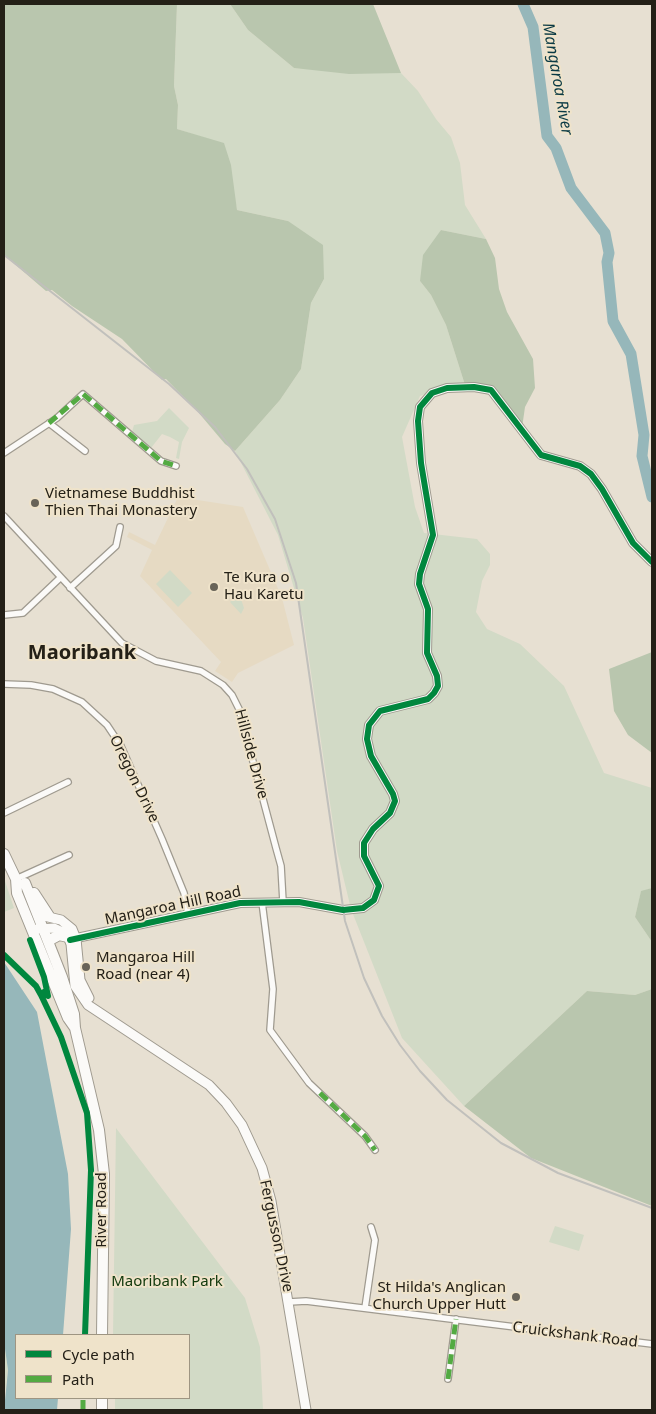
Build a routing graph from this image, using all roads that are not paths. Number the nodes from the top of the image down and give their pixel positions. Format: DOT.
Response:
graph roads {
  1 [pos="49,424"];
  2 [pos="85,451"];
  3 [pos="4,453"];
  4 [pos="176,466"];
  5 [pos="4,516"];
  6 [pos="120,527"];
  7 [pos="652,562"];
  8 [pos="60,578"];
  9 [pos="70,588"];
  10 [pos="4,615"];
  11 [pos="4,684"];
  12 [pos="68,782"];
  13 [pos="4,813"];
  14 [pos="4,854"];
  15 [pos="69,856"];
  16 [pos="20,881"];
  17 [pos="262,902"];
  18 [pos="283,902"];
  19 [pos="188,914"];
  20 [pos="50,916"];
  21 [pos="36,924"];
  22 [pos="71,938"];
  23 [pos="48,941"];
  24 [pos="75,1028"];
  25 [pos="376,1150"];
  26 [pos="372,1227"];
  27 [pos="289,1302"];
  28 [pos="365,1308"];
  29 [pos="456,1319"];
  30 [pos="102,1334"];
  31 [pos="652,1344"];
  32 [pos="448,1379"];
  33 [pos="306,1410"];
  1 -- 2 [label="street"];
  1 -- 3 [label="street"];
  1 -- 4 [label="street"];
  5 -- 8 [label="street, Hillside Drive"];
  6 -- 9 [label="street"];
  7 -- 18 [label="street, Mangaroa Hill Road"];
  8 -- 9 [label="street, Hillside Drive"];
  8 -- 10 [label="street"];
  9 -- 18 [label="street, Hillside Drive"];
  11 -- 19 [label="street, Oregon Drive"];
  12 -- 13 [label="street"];
  14 -- 16 [label="highway"];
  15 -- 16 [label="street"];
  16 -- 20 [label="highway"];
  16 -- 21 [label="highway"];
  17 -- 18 [label="street, Mangaroa Hill Road"];
  17 -- 19 [label="street, Mangaroa Hill Road"];
  17 -- 25 [label="street"];
  19 -- 22 [label="street, Mangaroa Hill Road"];
  20 -- 21 [label="main road"];
  20 -- 22 [label="main road"];
  21 -- 22 [label="main road"];
  21 -- 23 [label="highway, River Road"];
  21 -- 24 [label="highway, River Road"];
  22 -- 23 [label="highway"];
  22 -- 27 [label="main road, Fergusson Drive"];
  23 -- 24 [label="highway, River Road"];
  24 -- 30 [label="highway, River Road"];
  26 -- 28 [label="street"];
  27 -- 28 [label="street, Cruickshank Road"];
  27 -- 33 [label="main road, Fergusson Drive"];
  28 -- 29 [label="street, Cruickshank Road"];
  29 -- 31 [label="street, Cruickshank Road"];
  29 -- 32 [label="street"];
}
